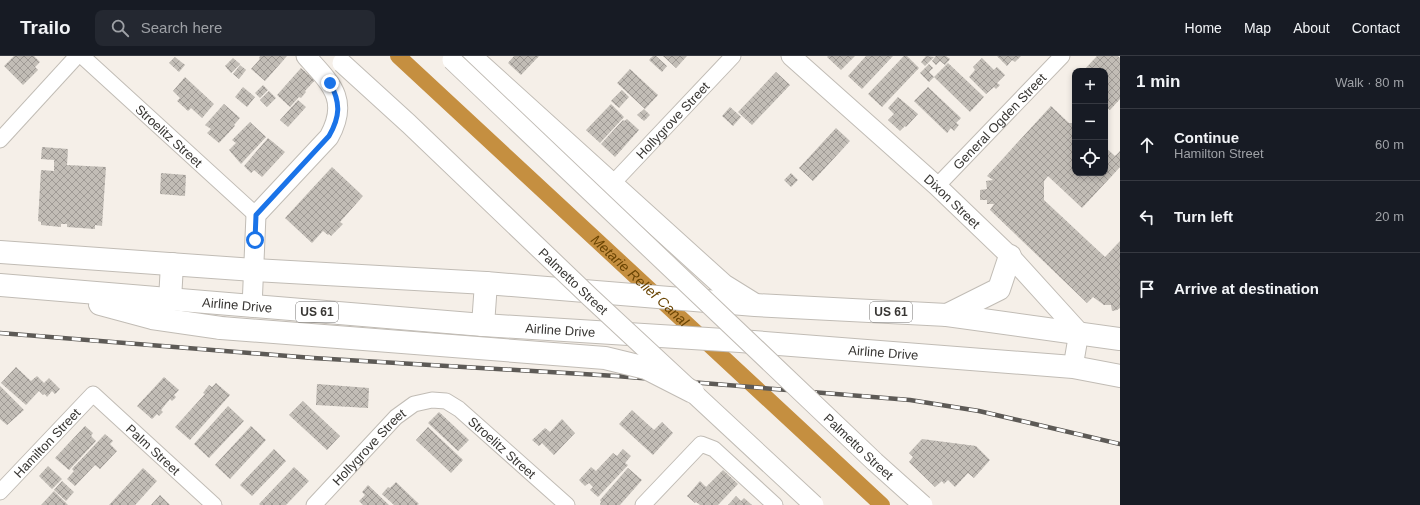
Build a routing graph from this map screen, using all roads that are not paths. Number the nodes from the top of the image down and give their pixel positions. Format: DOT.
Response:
graph roads {
  1 [pos="77,56"];
  2 [pos="82,56"];
  3 [pos="306,56"];
  4 [pos="733,56"];
  5 [pos="791,56"];
  6 [pos="1062,56"];
  7 [pos="457,57"];
  8 [pos="339,59"];
  9 [pos="0,140"];
  10 [pos="612,184"];
  11 [pos="937,186"];
  12 [pos="256,215"];
  13 [pos="0,252"];
  14 [pos="1010,256"];
  15 [pos="172,264"];
  16 [pos="254,270"];
  17 [pos="486,283"];
  18 [pos="0,285"];
  19 [pos="49,290"];
  20 [pos="170,300"];
  21 [pos="755,305"];
  22 [pos="252,307"];
  23 [pos="947,315"];
  24 [pos="483,325"];
  25 [pos="1079,332"];
  26 [pos="1120,339"];
  27 [pos="1073,367"];
  28 [pos="1120,376"];
  29 [pos="693,392"];
  30 [pos="93,394"];
  31 [pos="432,400"];
  32 [pos="0,492"];
  33 [pos="214,505"];
  34 [pos="314,505"];
  35 [pos="567,505"];
  36 [pos="643,505"];
  37 [pos="775,505"];
  38 [pos="814,505"];
  39 [pos="923,505"];
  1 -- 9 [label="street"];
  2 -- 12 [label="street, Stroelitz Street"];
  3 -- 12 [label="street"];
  4 -- 10 [label="street, Hollygrove Street"];
  5 -- 11 [label="street, Dixon Street"];
  6 -- 11 [label="street, General Ogden Street"];
  7 -- 10 [label="highway"];
  7 -- 39 [label="street, Palmetto Street, bridge"];
  8 -- 29 [label="street, Palmetto Street, bridge"];
  10 -- 21 [label="highway"];
  11 -- 14 [label="street, Dixon Street"];
  12 -- 16 [label="street"];
  13 -- 15 [label="highway, US 61"];
  14 -- 23 [label="highway"];
  14 -- 25 [label="street, Dixon Street"];
  15 -- 16 [label="highway, US 61"];
  15 -- 20 [label="highway"];
  16 -- 17 [label="highway, US 61"];
  16 -- 22 [label="street"];
  17 -- 21 [label="highway, US 61"];
  17 -- 24 [label="highway"];
  18 -- 19 [label="highway, Airline Drive / US 61"];
  19 -- 20 [label="highway, Airline Drive / US 61"];
  19 -- 29 [label="highway, bridge"];
  20 -- 22 [label="highway, Airline Drive / US 61"];
  21 -- 23 [label="highway, US 61"];
  22 -- 24 [label="highway, Airline Drive / US 61"];
  23 -- 25 [label="highway, US 61"];
  24 -- 27 [label="highway, Airline Drive / US 61"];
  25 -- 26 [label="highway, US 61"];
  25 -- 27 [label="street"];
  27 -- 28 [label="highway, Airline Drive / US 61"];
  29 -- 38 [label="street, Palmetto Street, bridge"];
  30 -- 32 [label="street, Hamilton Street"];
  30 -- 33 [label="street, Palm Street"];
  31 -- 34 [label="street, Hollygrove Street"];
  31 -- 35 [label="street, Stroelitz Street"];
  36 -- 37 [label="street"];
}
